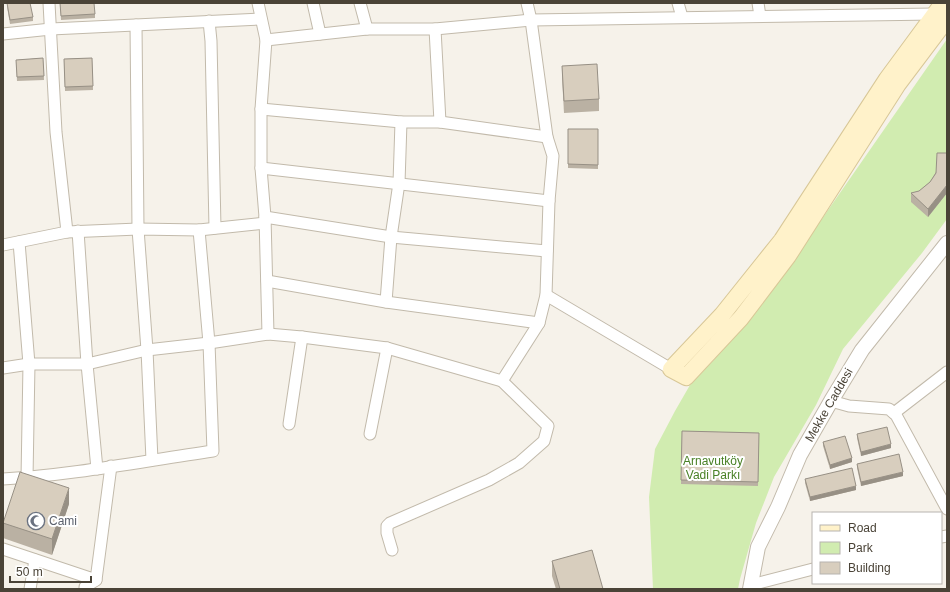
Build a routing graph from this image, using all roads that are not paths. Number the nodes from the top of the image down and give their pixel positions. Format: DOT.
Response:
graph roads {
  1 [pos="49,3"];
  2 [pos="258,3"];
  3 [pos="313,3"];
  4 [pos="360,3"];
  5 [pos="527,3"];
  6 [pos="678,3"];
  7 [pos="761,8"];
  8 [pos="942,14"];
  9 [pos="682,17"];
  10 [pos="261,18"];
  11 [pos="532,20"];
  12 [pos="209,21"];
  13 [pos="136,25"];
  14 [pos="51,29"];
  15 [pos="367,29"];
  16 [pos="436,29"];
  17 [pos="3,34"];
  18 [pos="320,34"];
  19 [pos="266,40"];
  20 [pos="261,109"];
  21 [pos="401,122"];
  22 [pos="440,122"];
  23 [pos="547,137"];
  24 [pos="261,168"];
  25 [pos="399,183"];
  26 [pos="550,201"];
  27 [pos="265,220"];
  28 [pos="215,228"];
  29 [pos="138,229"];
  30 [pos="199,230"];
  31 [pos="72,232"];
  32 [pos="391,237"];
  33 [pos="20,242"];
  34 [pos="3,245"];
  35 [pos="945,248"];
  36 [pos="547,251"];
  37 [pos="267,282"];
  38 [pos="546,295"];
  39 [pos="386,302"];
  40 [pos="539,323"];
  41 [pos="268,334"];
  42 [pos="302,337"];
  43 [pos="209,343"];
  44 [pos="387,348"];
  45 [pos="147,350"];
  46 [pos="29,364"];
  47 [pos="87,364"];
  48 [pos="3,368"];
  49 [pos="670,369"];
  50 [pos="947,372"];
  51 [pos="502,381"];
  52 [pos="831,401"];
  53 [pos="894,413"];
  54 [pos="289,424"];
  55 [pos="370,434"];
  56 [pos="152,460"];
  57 [pos="111,466"];
  58 [pos="97,469"];
  59 [pos="27,478"];
  60 [pos="3,479"];
  61 [pos="947,509"];
  62 [pos="3,549"];
  63 [pos="392,550"];
  64 [pos="35,560"];
  65 [pos="812,569"];
  66 [pos="96,580"];
  67 [pos="750,587"];
  68 [pos="30,589"];
  69 [pos="85,589"];
  1 -- 14 [label="street"];
  2 -- 10 [label="street"];
  3 -- 18 [label="street"];
  4 -- 15 [label="street"];
  5 -- 11 [label="street"];
  6 -- 9 [label="street"];
  7 -- 8 [label="street"];
  7 -- 9 [label="street"];
  8 -- 49 [label="main road"];
  8 -- 49 [label="main road"];
  9 -- 11 [label="street"];
  10 -- 12 [label="street"];
  10 -- 19 [label="street"];
  11 -- 16 [label="street"];
  11 -- 23 [label="street"];
  12 -- 13 [label="street"];
  12 -- 28 [label="street"];
  13 -- 14 [label="street"];
  13 -- 29 [label="street"];
  14 -- 17 [label="street"];
  14 -- 31 [label="street"];
  15 -- 16 [label="street"];
  15 -- 18 [label="street"];
  16 -- 22 [label="street"];
  18 -- 19 [label="street"];
  19 -- 20 [label="street"];
  20 -- 21 [label="street"];
  20 -- 24 [label="street"];
  21 -- 22 [label="street"];
  21 -- 25 [label="street"];
  22 -- 23 [label="street"];
  23 -- 26 [label="street"];
  24 -- 25 [label="street"];
  24 -- 27 [label="street"];
  25 -- 26 [label="street"];
  25 -- 32 [label="street"];
  26 -- 36 [label="street"];
  27 -- 28 [label="street"];
  27 -- 32 [label="street"];
  27 -- 37 [label="street"];
  28 -- 30 [label="street"];
  29 -- 30 [label="street"];
  29 -- 31 [label="street"];
  29 -- 45 [label="street"];
  30 -- 43 [label="street"];
  31 -- 33 [label="street"];
  31 -- 47 [label="street"];
  32 -- 36 [label="street"];
  32 -- 39 [label="street"];
  33 -- 34 [label="street"];
  33 -- 46 [label="street"];
  35 -- 52 [label="street, Mekke Caddesi"];
  36 -- 38 [label="street"];
  37 -- 39 [label="street"];
  37 -- 41 [label="street"];
  38 -- 40 [label="street"];
  38 -- 49 [label="street"];
  39 -- 40 [label="street"];
  40 -- 51 [label="street"];
  41 -- 42 [label="street"];
  41 -- 43 [label="street"];
  42 -- 44 [label="street"];
  42 -- 54 [label="street"];
  43 -- 45 [label="street"];
  43 -- 56 [label="street"];
  44 -- 51 [label="street"];
  44 -- 55 [label="street"];
  45 -- 47 [label="street"];
  45 -- 56 [label="street"];
  46 -- 47 [label="street"];
  46 -- 48 [label="street"];
  46 -- 59 [label="street"];
  47 -- 58 [label="street"];
  50 -- 53 [label="street"];
  51 -- 63 [label="street"];
  52 -- 53 [label="street"];
  52 -- 67 [label="street, Mekke Caddesi"];
  53 -- 61 [label="street"];
  56 -- 57 [label="street"];
  57 -- 58 [label="street"];
  57 -- 66 [label="street"];
  58 -- 59 [label="street"];
  59 -- 60 [label="street"];
  62 -- 64 [label="street"];
  64 -- 66 [label="street"];
  64 -- 68 [label="street"];
  65 -- 67 [label="street"];
  66 -- 69 [label="street"];
}
